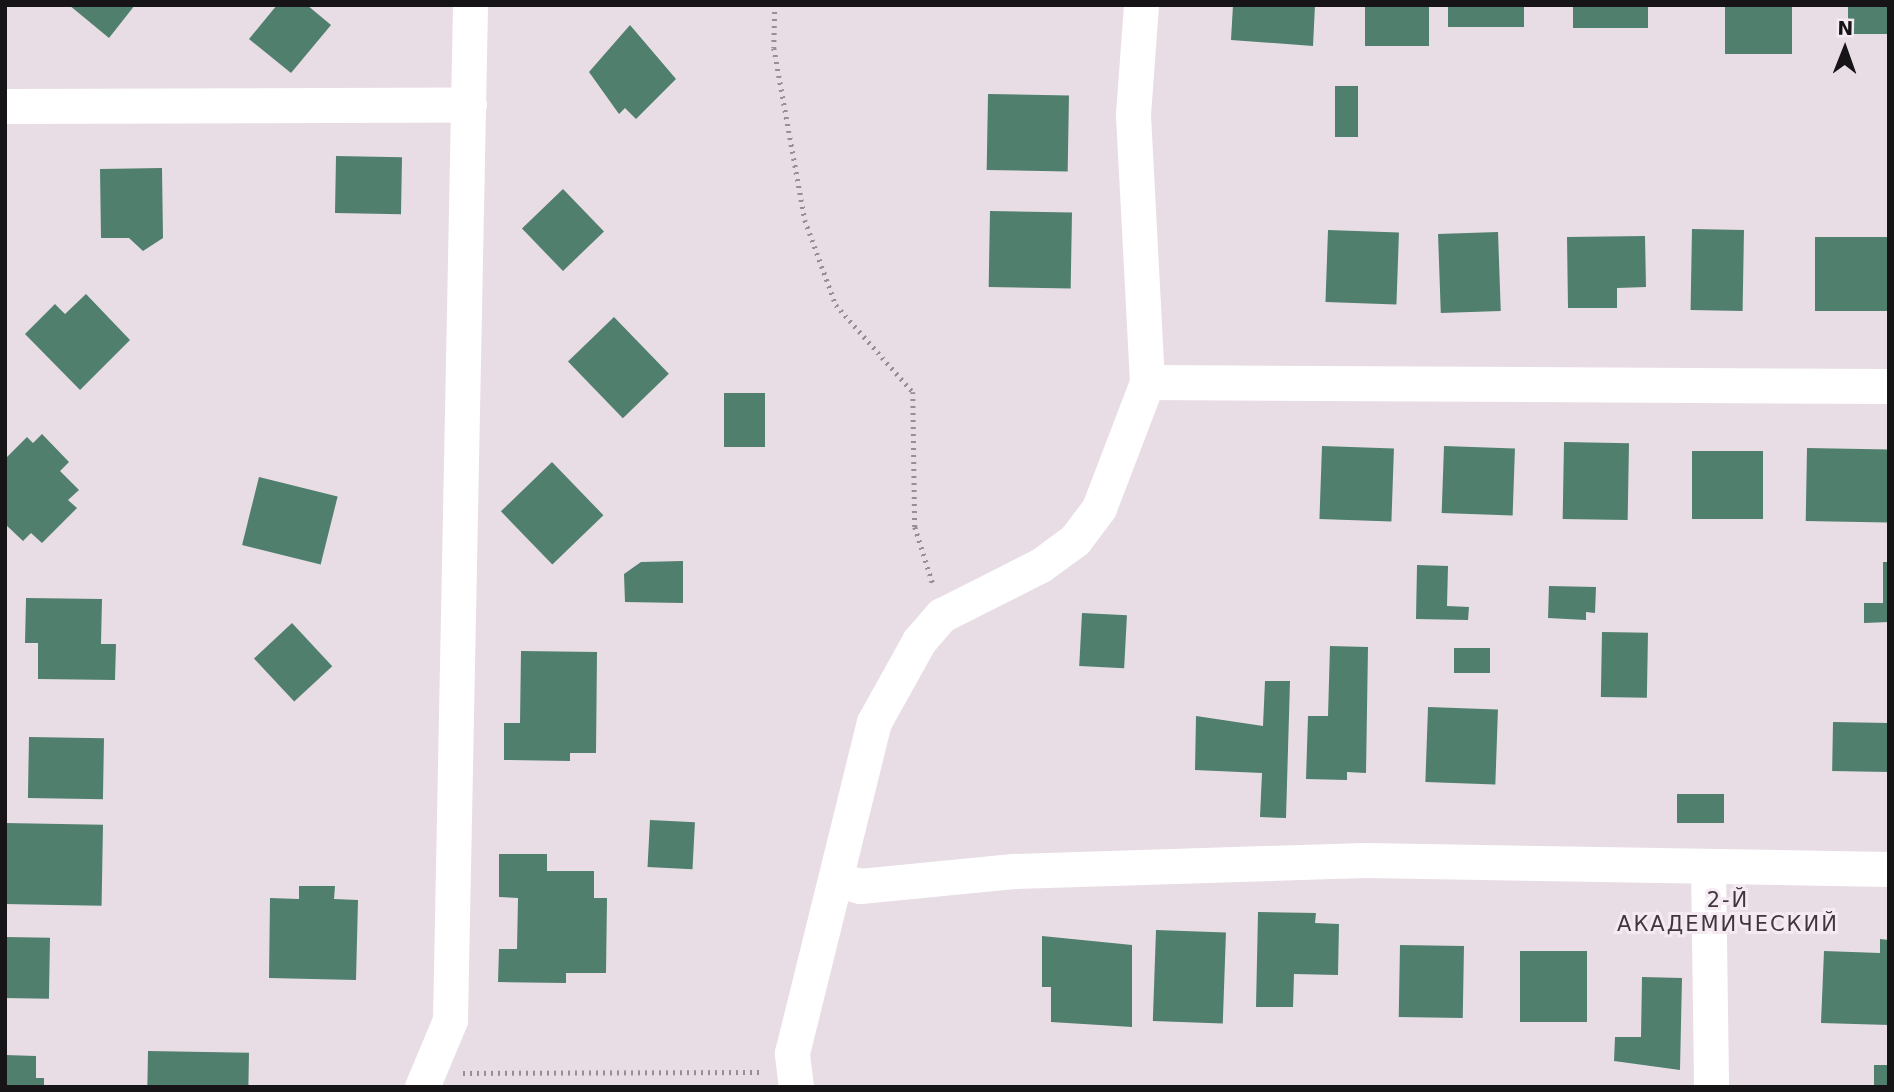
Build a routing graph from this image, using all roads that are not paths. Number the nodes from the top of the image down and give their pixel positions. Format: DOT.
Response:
graph roads {
  1 [pos="470,5"];
  2 [pos="1141,5"];
  3 [pos="469,104"];
  4 [pos="5,106"];
  5 [pos="1147,382"];
  6 [pos="1889,386"];
  7 [pos="1708,866"];
  8 [pos="1889,869"];
  9 [pos="835,880"];
  10 [pos="795,1080"];
  11 [pos="425,1081"];
  12 [pos="1711,1087"];
  1 -- 3 [label="street"];
  2 -- 5 [label="street"];
  3 -- 4 [label="street"];
  3 -- 11 [label="street"];
  5 -- 6 [label="street"];
  5 -- 9 [label="street"];
  7 -- 8 [label="street"];
  7 -- 9 [label="street"];
  7 -- 12 [label="street"];
  9 -- 10 [label="street"];
}
